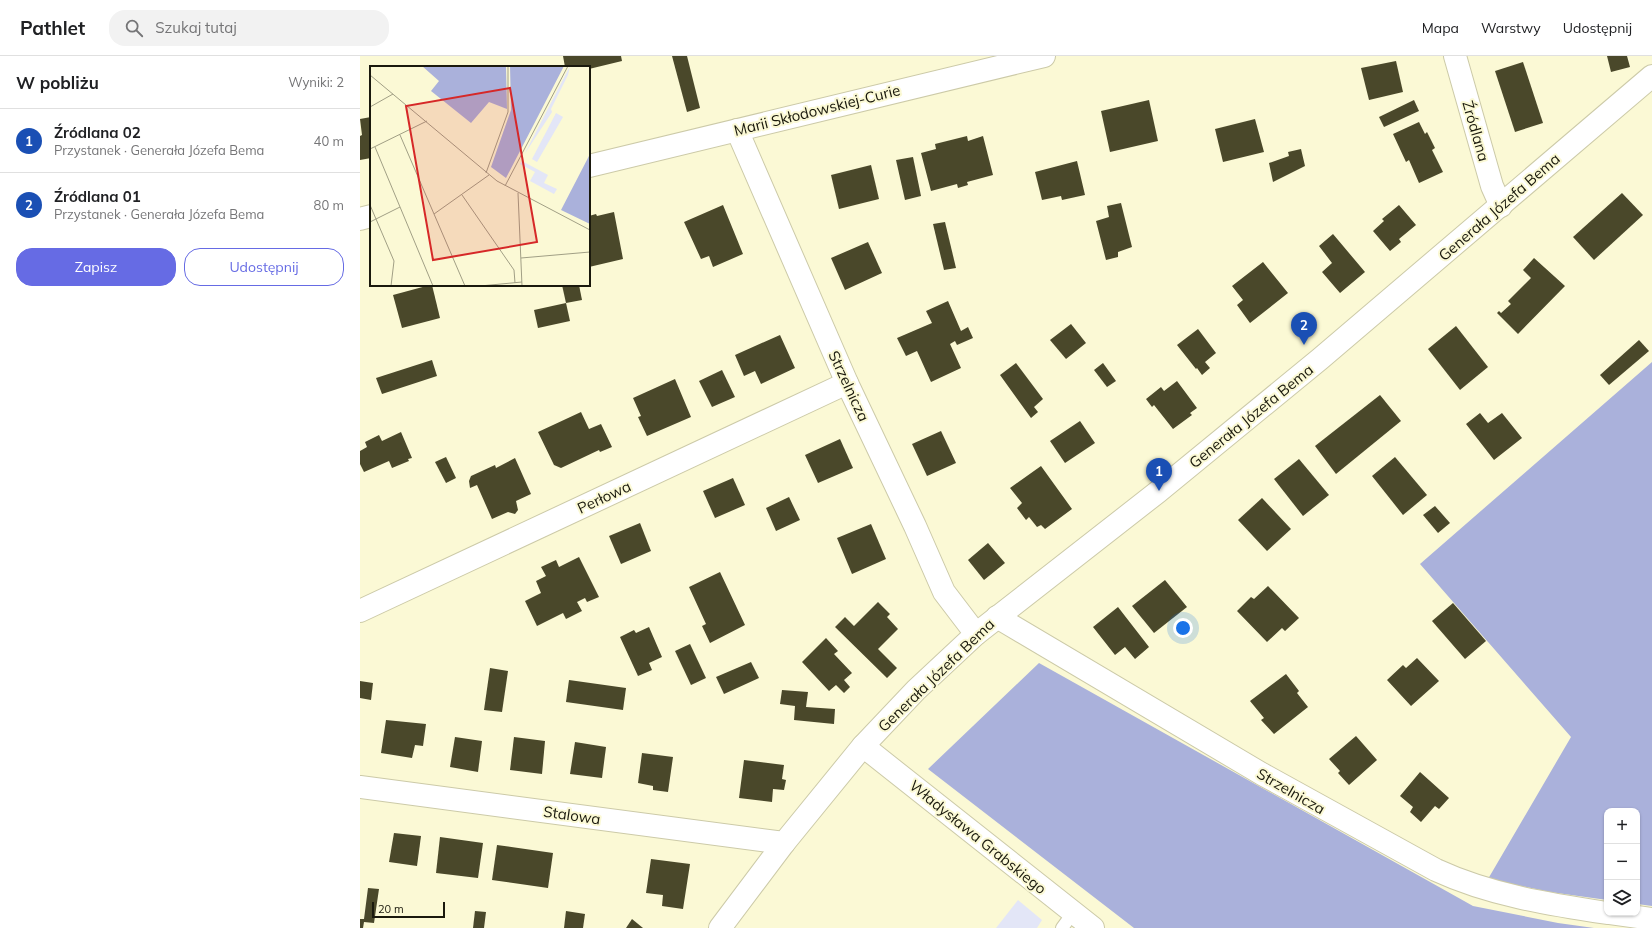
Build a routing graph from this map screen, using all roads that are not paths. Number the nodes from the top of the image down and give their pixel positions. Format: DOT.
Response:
graph roads {
  1 [pos="1044,56"];
  2 [pos="1455,56"];
  3 [pos="1652,76"];
  4 [pos="737,130"];
  5 [pos="590,166"];
  6 [pos="1501,206"];
  7 [pos="370,216"];
  8 [pos="360,219"];
  9 [pos="847,383"];
  10 [pos="360,611"];
  11 [pos="997,617"];
  12 [pos="976,634"];
  13 [pos="863,746"];
  14 [pos="360,787"];
  15 [pos="784,843"];
  16 [pos="1604,911"];
  17 [pos="1631,916"];
  18 [pos="1652,919"];
  19 [pos="1068,921"];
  20 [pos="720,928"];
  21 [pos="1093,928"];
  1 -- 4 [label="street, Marii Skłodowskiej-Curie"];
  2 -- 6 [label="street, Źródlana"];
  3 -- 6 [label="street, Generała Józefa Bema"];
  4 -- 5 [label="street, Marii Skłodowskiej-Curie"];
  4 -- 9 [label="street, Strzelnicza"];
  6 -- 11 [label="street, Generała Józefa Bema"];
  7 -- 8 [label="street"];
  9 -- 10 [label="street, Perłowa"];
  9 -- 12 [label="street, Strzelnicza"];
  11 -- 12 [label="street, Generała Józefa Bema"];
  11 -- 16 [label="street, Strzelnicza"];
  12 -- 13 [label="street, Generała Józefa Bema"];
  13 -- 15 [label="street, Generała Józefa Bema"];
  13 -- 19 [label="street, Władysława Grabskiego"];
  14 -- 15 [label="street, Stalowa"];
  15 -- 20 [label="street, Generała Józefa Bema"];
  17 -- 18 [label="street"];
  19 -- 21 [label="street, Władysława Grabskiego"];
}
